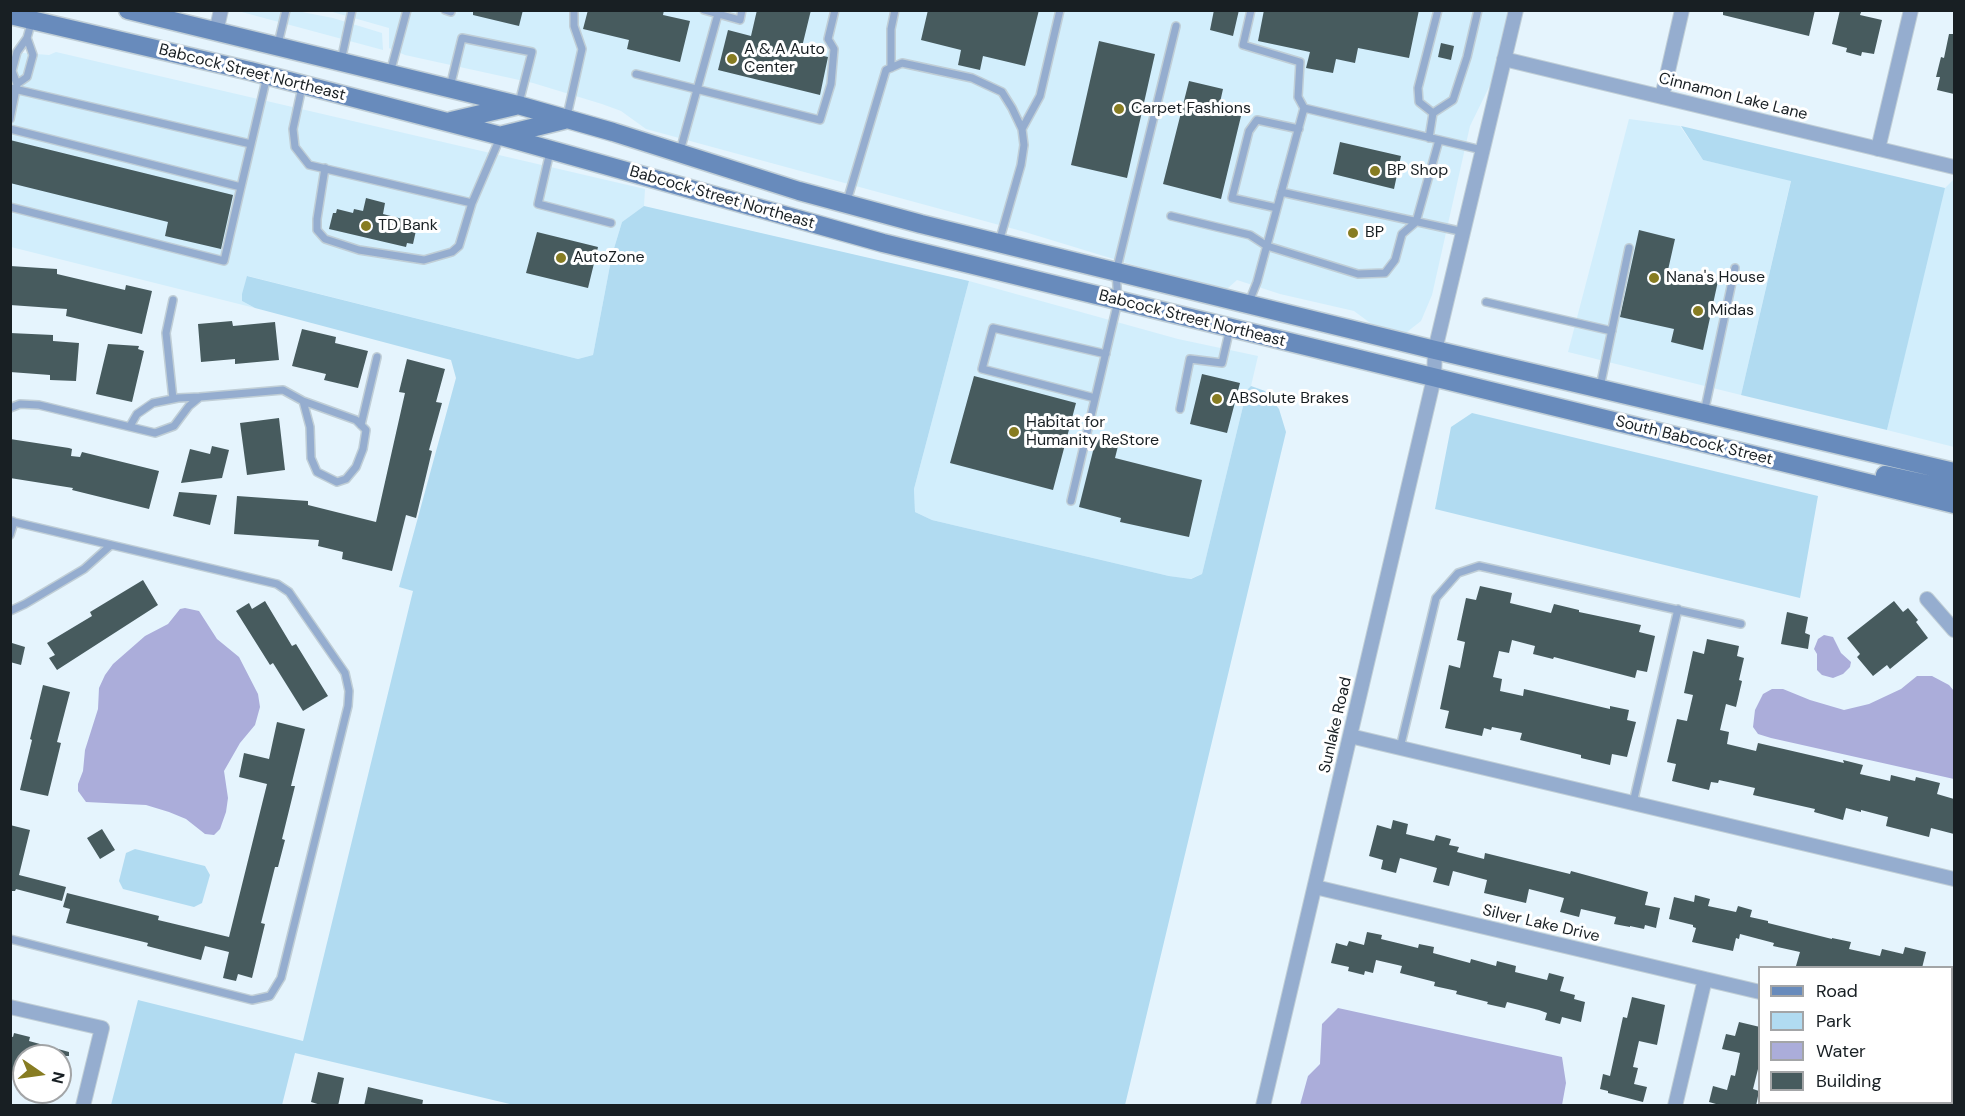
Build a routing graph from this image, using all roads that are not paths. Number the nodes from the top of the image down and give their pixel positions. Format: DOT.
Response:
graph roads {
  1 [pos="128,10"];
  2 [pos="221,10"];
  3 [pos="286,10"];
  4 [pos="352,10"];
  5 [pos="407,10"];
  6 [pos="574,10"];
  7 [pos="704,10"];
  8 [pos="742,10"];
  9 [pos="835,10"];
  10 [pos="895,10"];
  11 [pos="1060,10"];
  12 [pos="1251,10"];
  13 [pos="1438,10"];
  14 [pos="1478,10"];
  15 [pos="1516,10"];
  16 [pos="1682,10"];
  17 [pos="1911,10"];
  18 [pos="147,13"];
  19 [pos="718,14"];
  20 [pos="10,15"];
  21 [pos="32,20"];
  22 [pos="1176,26"];
  23 [pos="216,32"];
  24 [pos="27,38"];
  25 [pos="277,46"];
  26 [pos="1504,59"];
  27 [pos="340,62"];
  28 [pos="891,68"];
  29 [pos="390,73"];
  30 [pos="636,74"];
  31 [pos="267,76"];
  32 [pos="302,85"];
  33 [pos="15,87"];
  34 [pos="450,88"];
  35 [pos="697,88"];
  36 [pos="1662,97"];
  37 [pos="518,105"];
  38 [pos="1304,108"];
  39 [pos="1433,112"];
  40 [pos="10,119"];
  41 [pos="566,119"];
  42 [pos="447,122"];
  43 [pos="10,129"];
  44 [pos="1022,129"];
  45 [pos="1299,129"];
  46 [pos="501,136"];
  47 [pos="1429,138"];
  48 [pos="1438,140"];
  49 [pos="251,144"];
  50 [pos="1878,149"];
  51 [pos="551,150"];
  52 [pos="1482,150"];
  53 [pos="679,153"];
  54 [pos="1954,167"];
  55 [pos="325,168"];
  56 [pos="241,187"];
  57 [pos="1281,192"];
  58 [pos="472,202"];
  59 [pos="846,204"];
  60 [pos="10,207"];
  61 [pos="1277,208"];
  62 [pos="1171,216"];
  63 [pos="1416,222"];
  64 [pos="611,223"];
  65 [pos="1464,232"];
  66 [pos="999,243"];
  67 [pos="1267,246"];
  68 [pos="1629,248"];
  69 [pos="1735,268"];
  70 [pos="1116,272"];
  71 [pos="173,300"];
  72 [pos="1118,301"];
  73 [pos="1486,302"];
  74 [pos="1248,304"];
  75 [pos="1230,328"];
  76 [pos="1612,332"];
  77 [pos="1435,350"];
  78 [pos="1106,354"];
  79 [pos="377,357"];
  80 [pos="1434,378"];
  81 [pos="1599,389"];
  82 [pos="200,397"];
  83 [pos="1095,398"];
  84 [pos="173,399"];
  85 [pos="303,401"];
  86 [pos="10,408"];
  87 [pos="1180,409"];
  88 [pos="1704,413"];
  89 [pos="361,425"];
  90 [pos="130,426"];
  91 [pos="1954,472"];
  92 [pos="1852,479"];
  93 [pos="1954,490"];
  94 [pos="1071,501"];
  95 [pos="1954,504"];
  96 [pos="12,522"];
  97 [pos="10,535"];
  98 [pos="111,545"];
  99 [pos="1927,599"];
  100 [pos="1678,609"];
  101 [pos="10,611"];
  102 [pos="1741,624"];
  103 [pos="1954,630"];
  104 [pos="1350,736"];
  105 [pos="1400,748"];
  106 [pos="1633,803"];
  107 [pos="1954,879"];
  108 [pos="1316,888"];
  109 [pos="10,939"];
  110 [pos="1705,979"];
  111 [pos="1758,992"];
  112 [pos="10,1007"];
  113 [pos="83,1106"];
  114 [pos="1263,1106"];
  115 [pos="1675,1106"];
  1 -- 18 [label="main road, Babcock Street Northeast"];
  2 -- 23 [label="street"];
  3 -- 25 [label="lane"];
  4 -- 27 [label="lane"];
  5 -- 29 [label="lane"];
  6 -- 41 [label="lane"];
  7 -- 19 [label="lane"];
  8 -- 19 [label="lane"];
  9 -- 35 [label="lane"];
  10 -- 28 [label="lane"];
  11 -- 44 [label="lane"];
  12 -- 38 [label="lane"];
  13 -- 39 [label="lane"];
  14 -- 39 [label="lane"];
  15 -- 26 [label="street, Sunlake Road"];
  16 -- 36 [label="street"];
  17 -- 50 [label="street"];
  18 -- 23 [label="main road, Babcock Street Northeast"];
  19 -- 35 [label="lane"];
  20 -- 21 [label="main road, Babcock Street Northeast"];
  21 -- 24 [label="lane"];
  21 -- 31 [label="main road, Babcock Street Northeast"];
  22 -- 70 [label="lane"];
  23 -- 25 [label="main road, Babcock Street Northeast"];
  24 -- 33 [label="lane"];
  24 -- 33 [label="lane"];
  25 -- 27 [label="main road, Babcock Street Northeast"];
  26 -- 36 [label="street, Cinnamon Lake Lane"];
  26 -- 52 [label="street, Sunlake Road"];
  27 -- 29 [label="main road, Babcock Street Northeast"];
  28 -- 44 [label="lane"];
  28 -- 59 [label="lane"];
  29 -- 34 [label="main road, Babcock Street Northeast"];
  30 -- 35 [label="lane"];
  31 -- 32 [label="main road, Babcock Street Northeast"];
  31 -- 49 [label="lane"];
  32 -- 42 [label="main road, Babcock Street Northeast"];
  32 -- 55 [label="lane"];
  33 -- 40 [label="lane"];
  33 -- 49 [label="lane"];
  34 -- 37 [label="main road, Babcock Street Northeast"];
  34 -- 37 [label="lane"];
  35 -- 53 [label="lane"];
  36 -- 50 [label="street, Cinnamon Lake Lane"];
  37 -- 41 [label="main road, Babcock Street Northeast"];
  37 -- 42 [label="main road"];
  38 -- 45 [label="lane"];
  38 -- 47 [label="lane"];
  39 -- 47 [label="lane"];
  41 -- 46 [label="main road"];
  41 -- 53 [label="main road, Babcock Street Northeast"];
  42 -- 46 [label="main road, Babcock Street Northeast"];
  43 -- 56 [label="lane"];
  44 -- 66 [label="lane"];
  45 -- 57 [label="lane"];
  45 -- 61 [label="lane"];
  46 -- 51 [label="main road, Babcock Street Northeast"];
  46 -- 58 [label="lane"];
  47 -- 48 [label="lane"];
  48 -- 52 [label="lane"];
  48 -- 63 [label="lane"];
  49 -- 56 [label="lane"];
  50 -- 54 [label="street, Cinnamon Lake Lane"];
  51 -- 64 [label="lane"];
  51 -- 72 [label="main road, Babcock Street Northeast"];
  52 -- 65 [label="street, Sunlake Road"];
  53 -- 59 [label="main road, Babcock Street Northeast"];
  55 -- 58 [label="lane"];
  55 -- 58 [label="lane"];
  56 -- 60 [label="lane"];
  57 -- 61 [label="lane"];
  57 -- 63 [label="lane"];
  59 -- 66 [label="main road, Babcock Street Northeast"];
  61 -- 67 [label="lane"];
  62 -- 67 [label="lane"];
  63 -- 65 [label="lane"];
  63 -- 67 [label="lane"];
  65 -- 77 [label="street, Sunlake Road"];
  66 -- 70 [label="main road, Babcock Street Northeast"];
  67 -- 74 [label="lane"];
  68 -- 76 [label="lane"];
  69 -- 88 [label="lane"];
  70 -- 72 [label="lane"];
  70 -- 74 [label="main road, Babcock Street Northeast"];
  71 -- 84 [label="lane"];
  72 -- 75 [label="main road, Babcock Street Northeast"];
  72 -- 78 [label="lane"];
  73 -- 76 [label="lane"];
  74 -- 77 [label="main road, Babcock Street Northeast"];
  75 -- 80 [label="main road, Babcock Street Northeast"];
  75 -- 87 [label="lane"];
  76 -- 81 [label="lane"];
  77 -- 80 [label="street, Sunlake Road"];
  77 -- 81 [label="main road, South Babcock Street"];
  78 -- 83 [label="lane"];
  78 -- 83 [label="lane"];
  79 -- 89 [label="lane"];
  80 -- 92 [label="main road, South Babcock Street"];
  80 -- 104 [label="street, Sunlake Road"];
  81 -- 88 [label="main road, South Babcock Street"];
  82 -- 84 [label="lane"];
  82 -- 85 [label="lane"];
  82 -- 90 [label="lane"];
  83 -- 94 [label="lane"];
  84 -- 90 [label="lane"];
  85 -- 89 [label="lane"];
  85 -- 89 [label="lane"];
  86 -- 90 [label="lane"];
  88 -- 91 [label="main road, South Babcock Street"];
  92 -- 93 [label="main road"];
  92 -- 95 [label="main road, South Babcock Street"];
  96 -- 97 [label="lane"];
  96 -- 98 [label="lane"];
  98 -- 101 [label="lane"];
  98 -- 109 [label="lane"];
  99 -- 103 [label="street"];
  100 -- 102 [label="lane"];
  100 -- 105 [label="lane"];
  100 -- 106 [label="lane"];
  104 -- 105 [label="street"];
  104 -- 108 [label="street, Sunlake Road"];
  105 -- 106 [label="street"];
  106 -- 107 [label="street"];
  108 -- 110 [label="street, Silver Lake Drive"];
  108 -- 114 [label="street, Sunlake Road"];
  110 -- 111 [label="street, Silver Lake Drive"];
  110 -- 115 [label="street"];
  112 -- 113 [label="street"];
}
